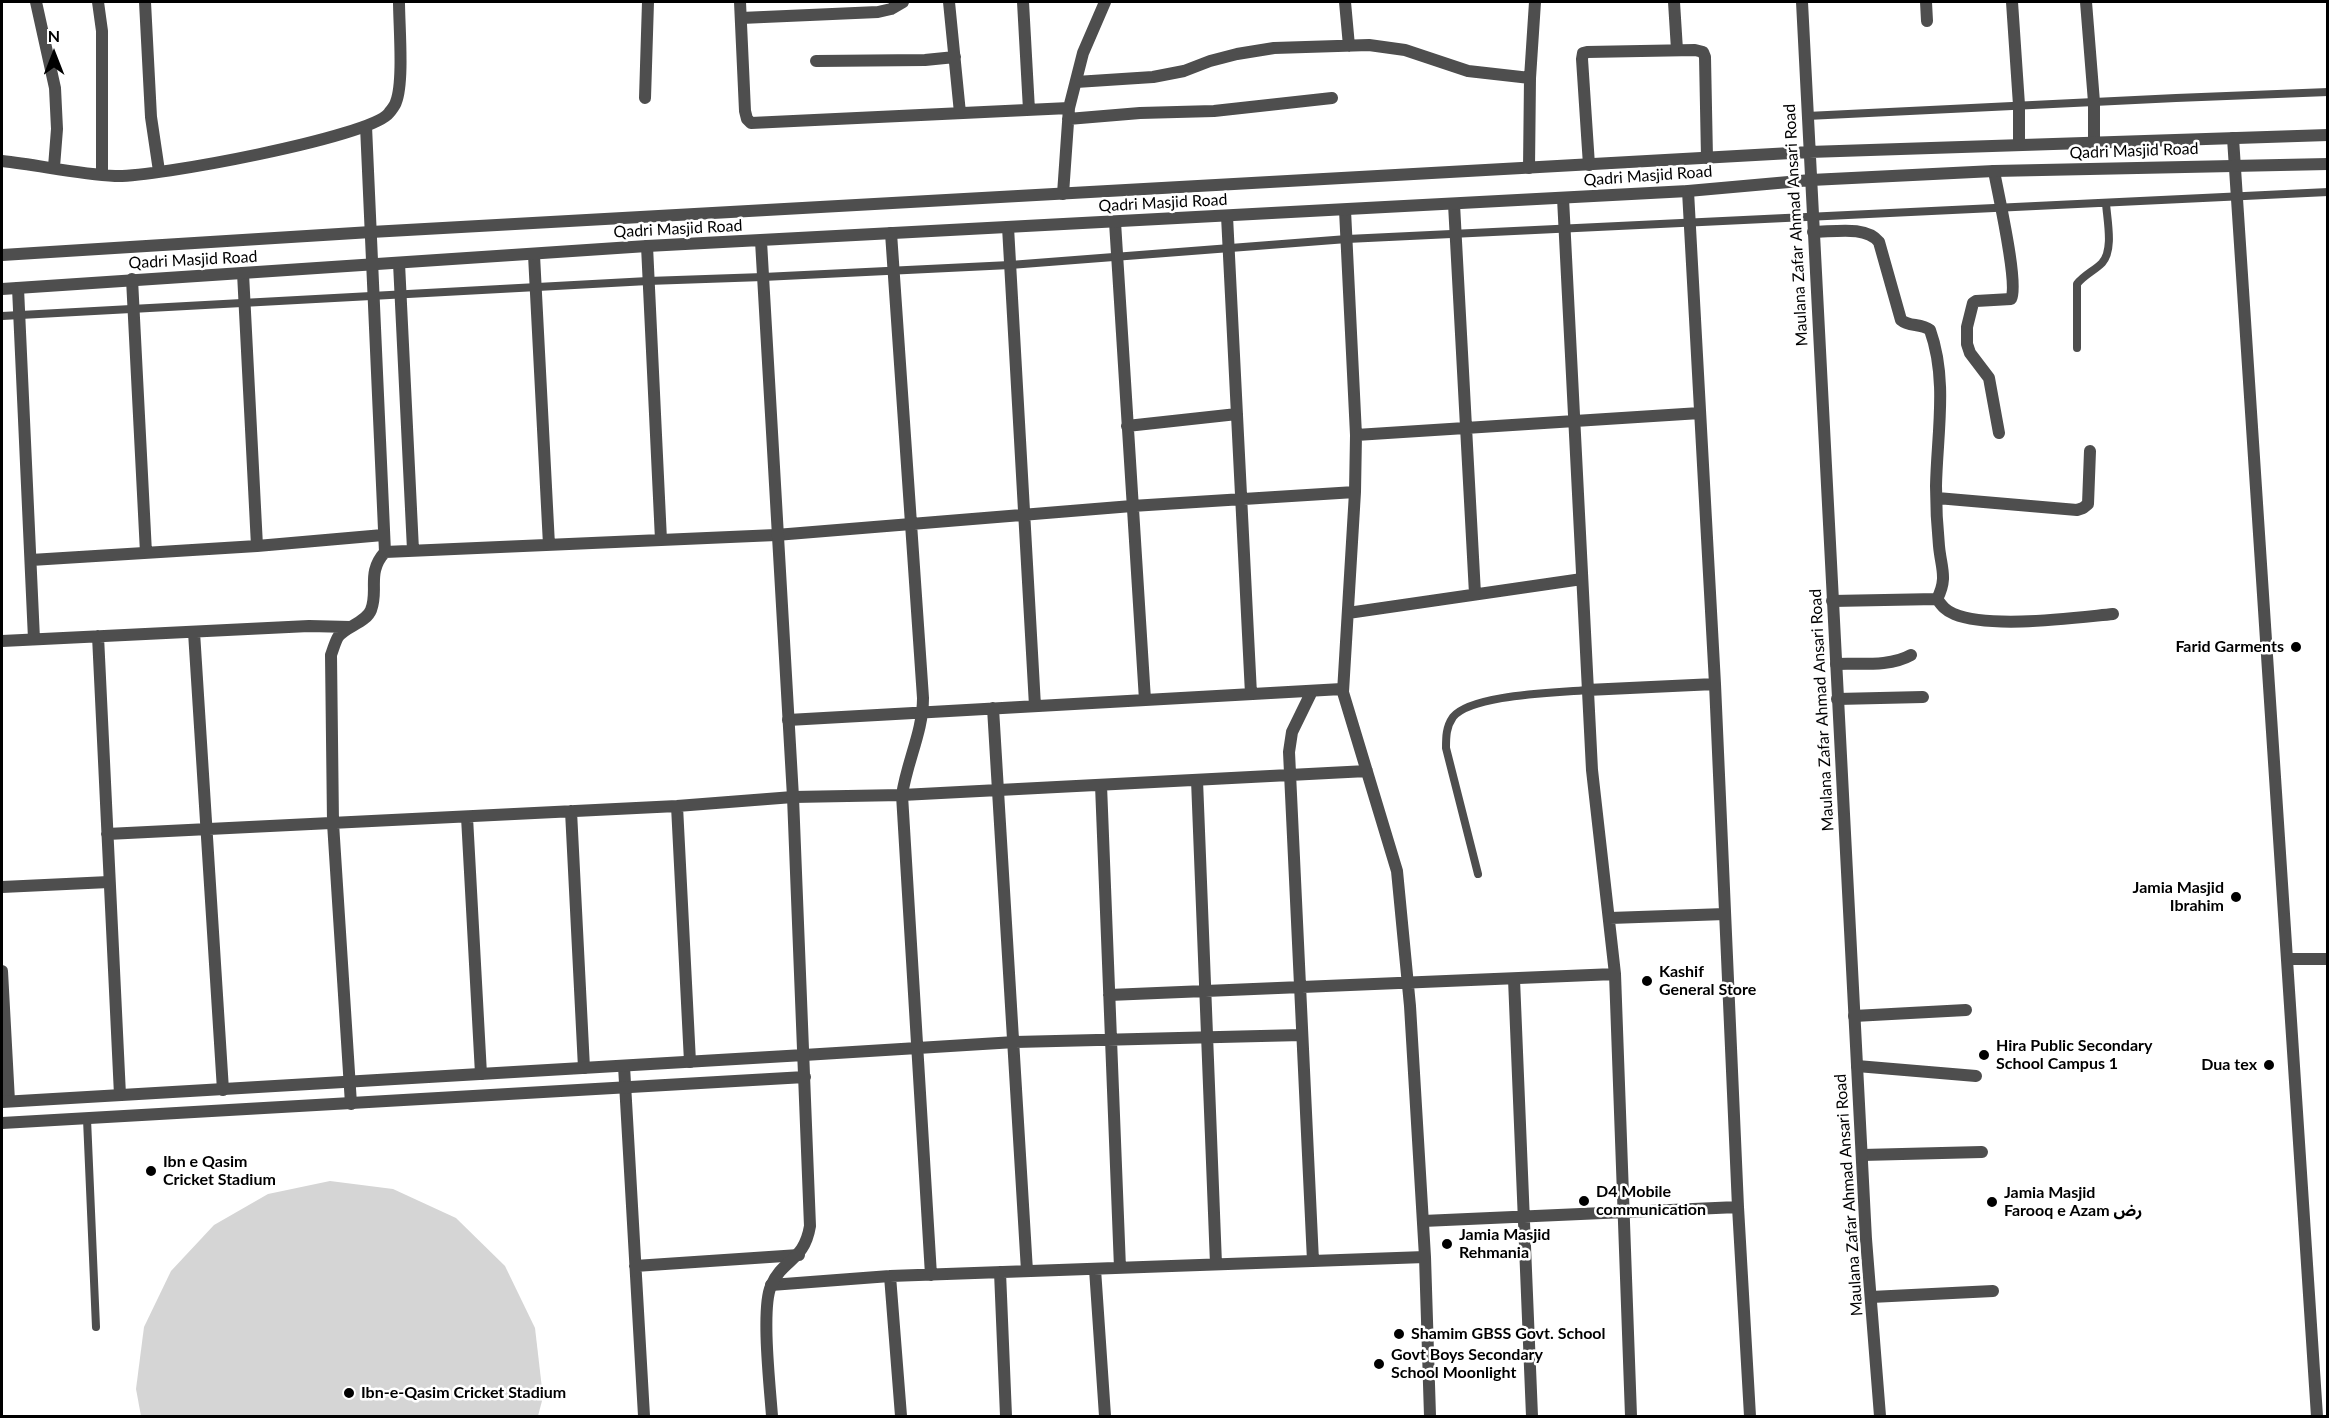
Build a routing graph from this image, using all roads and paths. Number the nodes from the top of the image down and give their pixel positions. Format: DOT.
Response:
graph roads {
  1 [pos="36,2"];
  2 [pos="98,2"];
  3 [pos="145,2"];
  4 [pos="399,2"];
  5 [pos="648,2"];
  6 [pos="740,2"];
  7 [pos="903,2"];
  8 [pos="949,2"];
  9 [pos="1023,2"];
  10 [pos="1105,2"];
  11 [pos="1345,2"];
  12 [pos="1535,2"];
  13 [pos="1674,2"];
  14 [pos="1802,2"];
  15 [pos="1926,2"];
  16 [pos="2012,2"];
  17 [pos="2086,2"];
  18 [pos="741,18"];
  19 [pos="1927,21"];
  20 [pos="1349,46"];
  21 [pos="1677,50"];
  22 [pos="955,57"];
  23 [pos="816,61"];
  24 [pos="1530,78"];
  25 [pos="1076,82"];
  26 [pos="2328,92"];
  27 [pos="645,98"];
  28 [pos="1332,98"];
  29 [pos="2094,102"];
  30 [pos="2019,105"];
  31 [pos="1029,110"];
  32 [pos="960,113"];
  33 [pos="1069,114"];
  34 [pos="1807,116"];
  35 [pos="366,126"];
  36 [pos="2328,135"];
  37 [pos="2233,138"];
  38 [pos="2094,142"];
  39 [pos="2019,145"];
  40 [pos="1809,152"];
  41 [pos="1707,158"];
  42 [pos="2,161"];
  43 [pos="2328,164"];
  44 [pos="1589,165"];
  45 [pos="2234,165"];
  46 [pos="54,167"];
  47 [pos="1529,168"];
  48 [pos="159,171"];
  49 [pos="1994,171"];
  50 [pos="102,174"];
  51 [pos="1811,180"];
  52 [pos="1688,191"];
  53 [pos="2328,192"];
  54 [pos="1063,194"];
  55 [pos="2236,196"];
  56 [pos="1563,198"];
  57 [pos="2106,203"];
  58 [pos="1455,204"];
  59 [pos="2000,208"];
  60 [pos="1345,210"];
  61 [pos="1227,216"];
  62 [pos="1813,218"];
  63 [pos="1115,222"];
  64 [pos="1690,223"];
  65 [pos="1008,227"];
  66 [pos="1565,229"];
  67 [pos="370,232"];
  68 [pos="1813,232"];
  69 [pos="891,233"];
  70 [pos="1456,234"];
  71 [pos="1347,239"];
  72 [pos="761,241"];
  73 [pos="647,246"];
  74 [pos="1229,249"];
  75 [pos="2,255"];
  76 [pos="534,255"];
  77 [pos="1117,255"];
  78 [pos="399,263"];
  79 [pos="372,265"];
  80 [pos="1010,265"];
  81 [pos="894,271"];
  82 [pos="243,273"];
  83 [pos="763,277"];
  84 [pos="132,279"];
  85 [pos="648,280"];
  86 [pos="18,288"];
  87 [pos="536,288"];
  88 [pos="2,289"];
  89 [pos="374,295"];
  90 [pos="401,295"];
  91 [pos="244,303"];
  92 [pos="134,310"];
  93 [pos="19,315"];
  94 [pos="2,316"];
  95 [pos="2077,348"];
  96 [pos="1700,413"];
  97 [pos="1237,414"];
  98 [pos="1574,421"];
  99 [pos="1127,426"];
  100 [pos="1467,428"];
  101 [pos="1999,433"];
  102 [pos="1356,435"];
  103 [pos="2090,451"];
  104 [pos="1355,492"];
  105 [pos="1937,498"];
  106 [pos="1241,499"];
  107 [pos="1132,506"];
  108 [pos="1024,514"];
  109 [pos="911,524"];
  110 [pos="383,535"];
  111 [pos="776,536"];
  112 [pos="661,540"];
  113 [pos="549,545"];
  114 [pos="257,546"];
  115 [pos="413,550"];
  116 [pos="385,552"];
  117 [pos="146,553"];
  118 [pos="31,560"];
  119 [pos="1582,579"];
  120 [pos="1475,594"];
  121 [pos="1937,599"];
  122 [pos="1832,601"];
  123 [pos="1348,613"];
  124 [pos="2114,614"];
  125 [pos="350,627"];
  126 [pos="194,632"];
  127 [pos="98,636"];
  128 [pos="34,639"];
  129 [pos="2,641"];
  130 [pos="1911,655"];
  131 [pos="1836,664"];
  132 [pos="1715,684"];
  133 [pos="1587,690"];
  134 [pos="1312,691"];
  135 [pos="1343,692"];
  136 [pos="1251,694"];
  137 [pos="1923,697"];
  138 [pos="1837,699"];
  139 [pos="1145,700"];
  140 [pos="1035,706"];
  141 [pos="993,708"];
  142 [pos="923,713"];
  143 [pos="788,720"];
  144 [pos="1367,771"];
  145 [pos="1290,775"];
  146 [pos="1197,780"];
  147 [pos="1101,785"];
  148 [pos="998,790"];
  149 [pos="902,795"];
  150 [pos="792,798"];
  151 [pos="677,806"];
  152 [pos="571,811"];
  153 [pos="467,816"];
  154 [pos="333,823"];
  155 [pos="206,830"];
  156 [pos="107,834"];
  157 [pos="1478,874"];
  158 [pos="109,882"];
  159 [pos="2,887"];
  160 [pos="1725,914"];
  161 [pos="1610,918"];
  162 [pos="2288,959"];
  163 [pos="2328,959"];
  164 [pos="2,971"];
  165 [pos="1615,974"];
  166 [pos="1514,978"];
  167 [pos="1408,983"];
  168 [pos="1300,987"];
  169 [pos="1205,991"];
  170 [pos="1109,995"];
  171 [pos="1966,1010"];
  172 [pos="1854,1016"];
  173 [pos="1302,1035"];
  174 [pos="1207,1036"];
  175 [pos="1110,1039"];
  176 [pos="1015,1042"];
  177 [pos="919,1048"];
  178 [pos="804,1055"];
  179 [pos="690,1062"];
  180 [pos="624,1066"];
  181 [pos="1857,1066"];
  182 [pos="584,1068"];
  183 [pos="481,1074"];
  184 [pos="1976,1076"];
  185 [pos="805,1077"];
  186 [pos="350,1082"];
  187 [pos="223,1089"];
  188 [pos="626,1089"];
  189 [pos="120,1095"];
  190 [pos="5,1102"];
  191 [pos="351,1104"];
  192 [pos="87,1119"];
  193 [pos="2,1123"];
  194 [pos="1982,1152"];
  195 [pos="1862,1155"];
  196 [pos="1738,1207"];
  197 [pos="1624,1212"];
  198 [pos="1524,1216"];
  199 [pos="1423,1221"];
  200 [pos="799,1255"];
  201 [pos="1425,1257"];
  202 [pos="1313,1261"];
  203 [pos="1216,1264"];
  204 [pos="636,1266"];
  205 [pos="1120,1268"];
  206 [pos="1095,1269"];
  207 [pos="1000,1272"];
  208 [pos="1027,1272"];
  209 [pos="931,1275"];
  210 [pos="890,1276"];
  211 [pos="771,1285"];
  212 [pos="1993,1292"];
  213 [pos="1871,1297"];
  214 [pos="96,1327"];
  215 [pos="644,1416"];
  216 [pos="772,1416"];
  217 [pos="901,1416"];
  218 [pos="1006,1416"];
  219 [pos="1105,1416"];
  220 [pos="1430,1416"];
  221 [pos="1532,1416"];
  222 [pos="1631,1416"];
  223 [pos="1750,1416"];
  224 [pos="1880,1416"];
  225 [pos="2317,1416"];
  1 -- 46 [label="street"];
  2 -- 50 [label="street"];
  3 -- 48 [label="street"];
  4 -- 35 [label="street"];
  5 -- 27 [label="street"];
  6 -- 18 [label="street"];
  7 -- 18 [label="street"];
  8 -- 22 [label="street"];
  9 -- 31 [label="street"];
  10 -- 25 [label="street"];
  11 -- 20 [label="street"];
  12 -- 24 [label="street"];
  13 -- 21 [label="street"];
  14 -- 34 [label="street, Maulana Zafar Ahmad Ansari Road"];
  15 -- 19 [label="street"];
  16 -- 30 [label="street"];
  17 -- 29 [label="street"];
  18 -- 32 [label="street"];
  20 -- 24 [label="street"];
  20 -- 25 [label="street"];
  21 -- 41 [label="street"];
  21 -- 44 [label="street"];
  22 -- 23 [label="street"];
  22 -- 32 [label="street"];
  24 -- 47 [label="street"];
  25 -- 33 [label="street"];
  26 -- 29 [label="lane"];
  28 -- 33 [label="street"];
  29 -- 30 [label="lane"];
  29 -- 38 [label="street"];
  30 -- 34 [label="lane"];
  30 -- 39 [label="street"];
  31 -- 32 [label="street"];
  31 -- 33 [label="street"];
  33 -- 54 [label="street"];
  34 -- 40 [label="street, Maulana Zafar Ahmad Ansari Road"];
  35 -- 48 [label="street"];
  35 -- 67 [label="street"];
  36 -- 37 [label="street, Qadri Masjid Road"];
  37 -- 38 [label="street, Qadri Masjid Road"];
  37 -- 45 [label="street"];
  38 -- 39 [label="street, Qadri Masjid Road"];
  39 -- 40 [label="street, Qadri Masjid Road"];
  40 -- 41 [label="street, Qadri Masjid Road"];
  40 -- 51 [label="street, Maulana Zafar Ahmad Ansari Road"];
  41 -- 44 [label="street, Qadri Masjid Road"];
  42 -- 46 [label="street"];
  43 -- 45 [label="street, Qadri Masjid Road"];
  44 -- 47 [label="street, Qadri Masjid Road"];
  45 -- 49 [label="street, Qadri Masjid Road"];
  45 -- 55 [label="street"];
  46 -- 50 [label="street"];
  47 -- 54 [label="street, Qadri Masjid Road"];
  48 -- 50 [label="street"];
  49 -- 51 [label="street, Qadri Masjid Road"];
  49 -- 59 [label="street"];
  51 -- 52 [label="street, Qadri Masjid Road"];
  51 -- 62 [label="street, Maulana Zafar Ahmad Ansari Road"];
  52 -- 56 [label="street, Qadri Masjid Road"];
  52 -- 64 [label="street"];
  53 -- 55 [label="lane"];
  54 -- 67 [label="street, Qadri Masjid Road"];
  55 -- 57 [label="lane"];
  55 -- 162 [label="street"];
  56 -- 58 [label="street, Qadri Masjid Road"];
  56 -- 66 [label="street"];
  57 -- 59 [label="lane"];
  57 -- 95 [label="lane"];
  58 -- 60 [label="street, Qadri Masjid Road"];
  58 -- 70 [label="street"];
  59 -- 62 [label="lane"];
  59 -- 101 [label="street"];
  60 -- 61 [label="street, Qadri Masjid Road"];
  60 -- 71 [label="street"];
  61 -- 63 [label="street, Qadri Masjid Road"];
  61 -- 74 [label="street"];
  62 -- 64 [label="lane"];
  62 -- 68 [label="street, Maulana Zafar Ahmad Ansari Road"];
  63 -- 65 [label="street, Qadri Masjid Road"];
  63 -- 77 [label="street"];
  64 -- 66 [label="lane"];
  64 -- 96 [label="street"];
  65 -- 69 [label="street, Qadri Masjid Road"];
  65 -- 80 [label="street"];
  66 -- 70 [label="lane"];
  66 -- 98 [label="street"];
  67 -- 75 [label="street, Qadri Masjid Road"];
  67 -- 79 [label="street"];
  68 -- 105 [label="street"];
  68 -- 122 [label="street, Maulana Zafar Ahmad Ansari Road"];
  69 -- 72 [label="street, Qadri Masjid Road"];
  69 -- 81 [label="street"];
  70 -- 71 [label="lane"];
  70 -- 100 [label="street"];
  71 -- 74 [label="lane"];
  71 -- 102 [label="street"];
  72 -- 73 [label="street, Qadri Masjid Road"];
  72 -- 83 [label="street"];
  73 -- 76 [label="street, Qadri Masjid Road"];
  73 -- 85 [label="street"];
  74 -- 77 [label="lane"];
  74 -- 97 [label="street"];
  76 -- 78 [label="street, Qadri Masjid Road"];
  76 -- 87 [label="street"];
  77 -- 80 [label="lane"];
  77 -- 99 [label="street"];
  78 -- 79 [label="street, Qadri Masjid Road"];
  78 -- 90 [label="street"];
  79 -- 82 [label="street, Qadri Masjid Road"];
  79 -- 89 [label="street"];
  80 -- 81 [label="lane"];
  80 -- 108 [label="street"];
  81 -- 83 [label="lane"];
  81 -- 109 [label="street"];
  82 -- 84 [label="street, Qadri Masjid Road"];
  82 -- 91 [label="street"];
  83 -- 85 [label="lane"];
  83 -- 111 [label="street"];
  84 -- 86 [label="street, Qadri Masjid Road"];
  84 -- 92 [label="street"];
  85 -- 87 [label="lane"];
  85 -- 112 [label="street"];
  86 -- 88 [label="street, Qadri Masjid Road"];
  86 -- 93 [label="street"];
  87 -- 90 [label="lane"];
  87 -- 113 [label="street"];
  89 -- 90 [label="lane"];
  89 -- 91 [label="lane"];
  89 -- 110 [label="street"];
  90 -- 115 [label="street"];
  91 -- 92 [label="lane"];
  91 -- 114 [label="street"];
  92 -- 93 [label="lane"];
  92 -- 117 [label="street"];
  93 -- 94 [label="lane"];
  93 -- 118 [label="street"];
  96 -- 98 [label="street"];
  96 -- 132 [label="street"];
  97 -- 99 [label="street"];
  97 -- 106 [label="street"];
  98 -- 100 [label="street"];
  98 -- 119 [label="street"];
  99 -- 107 [label="street"];
  100 -- 102 [label="street"];
  100 -- 120 [label="street"];
  102 -- 104 [label="street"];
  103 -- 105 [label="street"];
  104 -- 106 [label="street"];
  104 -- 123 [label="street"];
  105 -- 121 [label="street"];
  106 -- 107 [label="street"];
  106 -- 136 [label="street"];
  107 -- 108 [label="street"];
  107 -- 139 [label="street"];
  108 -- 109 [label="street"];
  108 -- 140 [label="street"];
  109 -- 111 [label="street"];
  109 -- 142 [label="street"];
  110 -- 114 [label="street"];
  110 -- 116 [label="street"];
  111 -- 112 [label="street"];
  111 -- 143 [label="street"];
  112 -- 113 [label="street"];
  113 -- 115 [label="street"];
  114 -- 117 [label="street"];
  115 -- 116 [label="street"];
  116 -- 125 [label="street"];
  117 -- 118 [label="street"];
  118 -- 128 [label="street"];
  119 -- 120 [label="street"];
  119 -- 133 [label="street"];
  120 -- 123 [label="street"];
  121 -- 122 [label="street"];
  121 -- 124 [label="street"];
  122 -- 131 [label="street, Maulana Zafar Ahmad Ansari Road"];
  123 -- 135 [label="street"];
  125 -- 126 [label="street"];
  125 -- 154 [label="street"];
  126 -- 127 [label="street"];
  126 -- 155 [label="street"];
  127 -- 128 [label="street"];
  127 -- 156 [label="street"];
  128 -- 129 [label="street"];
  130 -- 131 [label="street"];
  131 -- 138 [label="street, Maulana Zafar Ahmad Ansari Road"];
  132 -- 133 [label="street"];
  132 -- 160 [label="street"];
  133 -- 157 [label="lane"];
  133 -- 161 [label="street"];
  134 -- 135 [label="street"];
  134 -- 136 [label="street"];
  134 -- 145 [label="street"];
  135 -- 144 [label="street"];
  136 -- 139 [label="street"];
  137 -- 138 [label="street"];
  138 -- 172 [label="street, Maulana Zafar Ahmad Ansari Road"];
  139 -- 140 [label="street"];
  140 -- 141 [label="street"];
  141 -- 142 [label="street"];
  141 -- 148 [label="street"];
  142 -- 143 [label="street"];
  142 -- 149 [label="street"];
  143 -- 150 [label="street"];
  144 -- 145 [label="street"];
  144 -- 167 [label="street"];
  145 -- 146 [label="street"];
  145 -- 168 [label="street"];
  146 -- 147 [label="street"];
  146 -- 169 [label="street"];
  147 -- 148 [label="street"];
  147 -- 170 [label="street"];
  148 -- 149 [label="street"];
  148 -- 176 [label="street"];
  149 -- 150 [label="street"];
  149 -- 177 [label="street"];
  150 -- 151 [label="street"];
  150 -- 178 [label="street"];
  151 -- 152 [label="street"];
  151 -- 179 [label="street"];
  152 -- 153 [label="street"];
  152 -- 182 [label="street"];
  153 -- 154 [label="street"];
  153 -- 183 [label="street"];
  154 -- 155 [label="street"];
  154 -- 186 [label="street"];
  155 -- 156 [label="street"];
  155 -- 187 [label="street"];
  156 -- 158 [label="street"];
  158 -- 159 [label="street"];
  158 -- 189 [label="street"];
  160 -- 161 [label="street"];
  160 -- 196 [label="street"];
  161 -- 165 [label="street"];
  162 -- 163 [label="street"];
  162 -- 225 [label="street"];
  164 -- 190 [label="street"];
  165 -- 166 [label="street"];
  165 -- 197 [label="street"];
  166 -- 167 [label="street"];
  166 -- 198 [label="street"];
  167 -- 168 [label="street"];
  167 -- 199 [label="street"];
  168 -- 169 [label="street"];
  168 -- 173 [label="street"];
  169 -- 170 [label="street"];
  169 -- 174 [label="street"];
  170 -- 175 [label="street"];
  171 -- 172 [label="street"];
  172 -- 181 [label="street, Maulana Zafar Ahmad Ansari Road"];
  173 -- 174 [label="street"];
  173 -- 202 [label="street"];
  174 -- 175 [label="street"];
  174 -- 203 [label="street"];
  175 -- 176 [label="street"];
  175 -- 205 [label="street"];
  176 -- 177 [label="street"];
  176 -- 208 [label="street"];
  177 -- 178 [label="street"];
  177 -- 209 [label="street"];
  178 -- 179 [label="street"];
  178 -- 185 [label="street"];
  179 -- 180 [label="street"];
  180 -- 182 [label="street"];
  180 -- 188 [label="street"];
  181 -- 184 [label="street"];
  181 -- 195 [label="street, Maulana Zafar Ahmad Ansari Road"];
  182 -- 183 [label="street"];
  183 -- 186 [label="street"];
  185 -- 188 [label="street"];
  185 -- 200 [label="street"];
  186 -- 187 [label="street"];
  186 -- 191 [label="street"];
  187 -- 189 [label="street"];
  188 -- 191 [label="street"];
  188 -- 204 [label="street"];
  189 -- 190 [label="street"];
  191 -- 192 [label="street"];
  192 -- 193 [label="street"];
  192 -- 214 [label="lane"];
  194 -- 195 [label="street"];
  195 -- 213 [label="street, Maulana Zafar Ahmad Ansari Road"];
  196 -- 197 [label="street"];
  196 -- 223 [label="street"];
  197 -- 198 [label="street"];
  197 -- 222 [label="street"];
  198 -- 199 [label="street"];
  198 -- 221 [label="street"];
  199 -- 201 [label="street"];
  200 -- 204 [label="street"];
  200 -- 211 [label="street"];
  201 -- 202 [label="street"];
  201 -- 220 [label="street"];
  202 -- 203 [label="street"];
  203 -- 205 [label="street"];
  204 -- 215 [label="street"];
  205 -- 206 [label="street"];
  206 -- 208 [label="street"];
  206 -- 219 [label="street"];
  207 -- 208 [label="street"];
  207 -- 209 [label="street"];
  207 -- 218 [label="street"];
  209 -- 210 [label="street"];
  210 -- 211 [label="street"];
  210 -- 217 [label="street"];
  211 -- 216 [label="street"];
  212 -- 213 [label="street"];
  213 -- 224 [label="street, Maulana Zafar Ahmad Ansari Road"];
}
